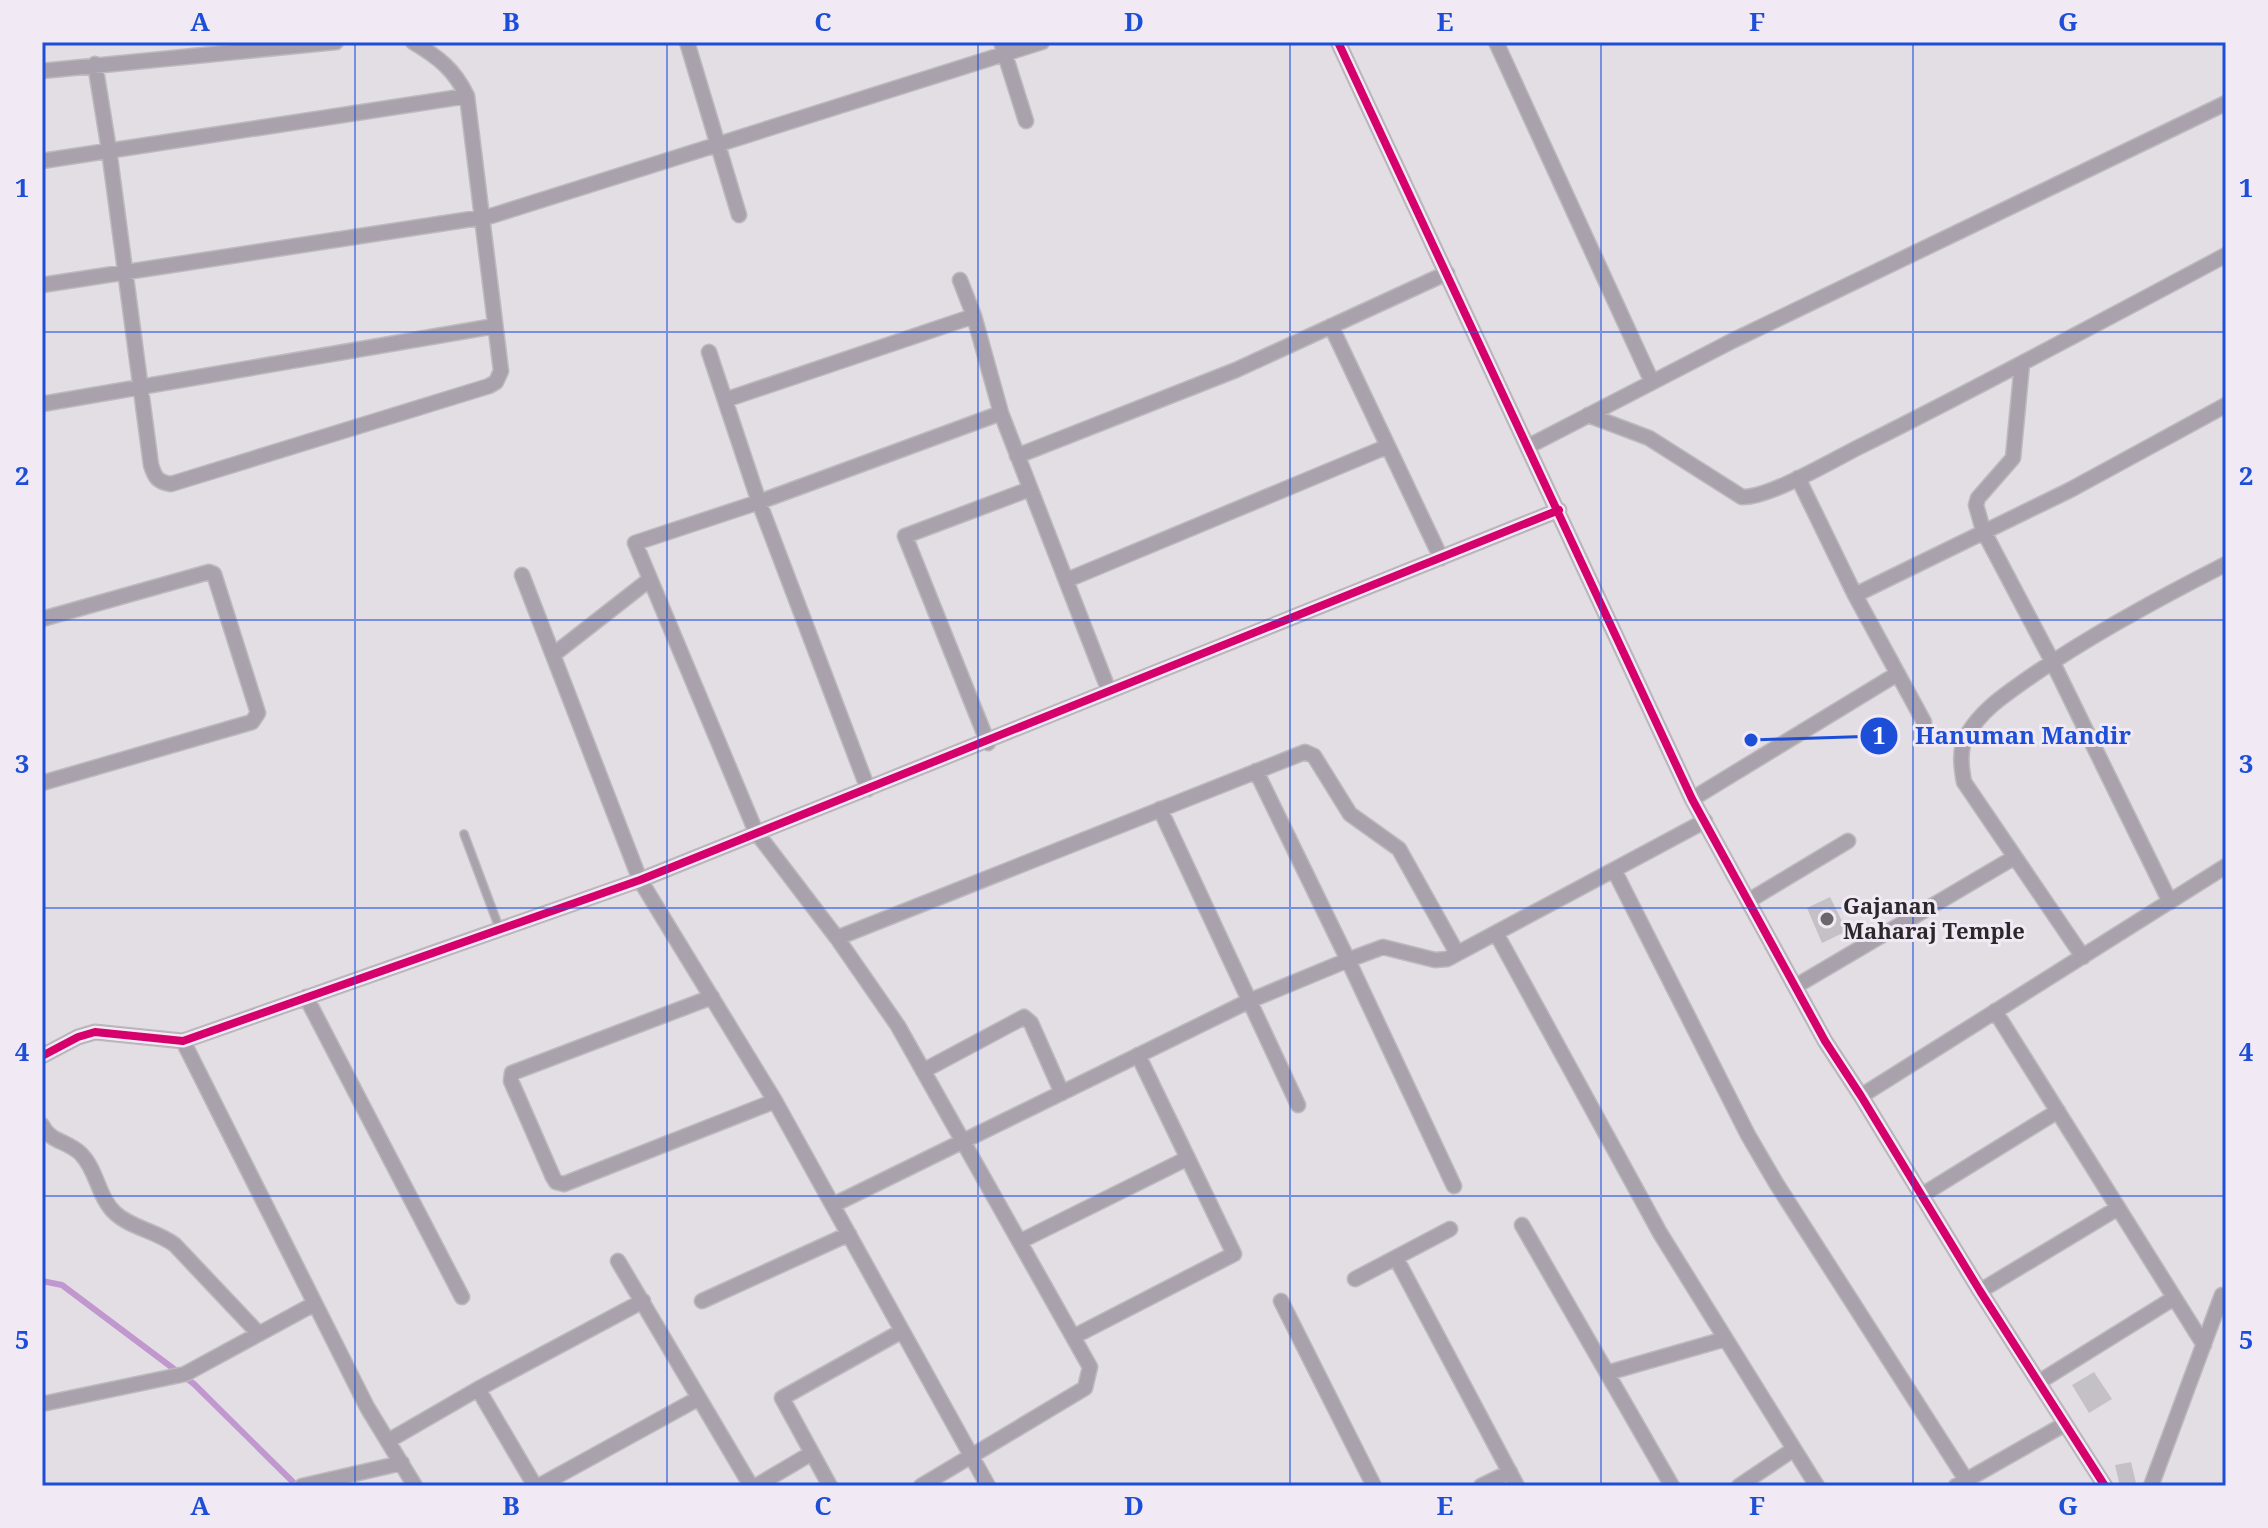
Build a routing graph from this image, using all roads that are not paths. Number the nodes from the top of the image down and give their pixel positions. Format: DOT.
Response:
graph roads {
  1 [pos="336,42"];
  2 [pos="413,42"];
  3 [pos="687,42"];
  4 [pos="1042,42"];
  5 [pos="1338,42"];
  6 [pos="1496,42"];
  7 [pos="1002,48"];
  8 [pos="95,64"];
  9 [pos="42,71"];
  10 [pos="467,96"];
  11 [pos="2226,103"];
  12 [pos="1026,121"];
  13 [pos="717,144"];
  14 [pos="109,150"];
  15 [pos="42,161"];
  16 [pos="739,215"];
  17 [pos="482,217"];
  18 [pos="2226,255"];
  19 [pos="125,273"];
  20 [pos="1447,273"];
  21 [pos="960,280"];
  22 [pos="42,285"];
  23 [pos="974,316"];
  24 [pos="495,326"];
  25 [pos="1331,326"];
  26 [pos="709,352"];
  27 [pos="2022,364"];
  28 [pos="1652,382"];
  29 [pos="140,387"];
  30 [pos="725,400"];
  31 [pos="42,404"];
  32 [pos="2226,405"];
  33 [pos="1001,413"];
  34 [pos="1588,415"];
  35 [pos="1529,446"];
  36 [pos="1386,447"];
  37 [pos="1017,456"];
  38 [pos="1798,478"];
  39 [pos="1030,489"];
  40 [pos="759,502"];
  41 [pos="1559,510"];
  42 [pos="1983,530"];
  43 [pos="1441,558"];
  44 [pos="2226,564"];
  45 [pos="522,575"];
  46 [pos="649,580"];
  47 [pos="1067,580"];
  48 [pos="1855,595"];
  49 [pos="42,619"];
  50 [pos="553,655"];
  51 [pos="2052,661"];
  52 [pos="1897,674"];
  53 [pos="1109,691"];
  54 [pos="1924,722"];
  55 [pos="988,743"];
  56 [pos="1256,771"];
  57 [pos="42,783"];
  58 [pos="868,789"];
  59 [pos="1692,799"];
  60 [pos="1160,809"];
  61 [pos="1705,821"];
  62 [pos="756,832"];
  63 [pos="464,834"];
  64 [pos="1848,841"];
  65 [pos="2015,857"];
  66 [pos="2226,866"];
  67 [pos="1614,870"];
  68 [pos="640,880"];
  69 [pos="1750,900"];
  70 [pos="2170,902"];
  71 [pos="500,930"];
  72 [pos="1496,933"];
  73 [pos="837,938"];
  74 [pos="1457,953"];
  75 [pos="2083,957"];
  76 [pos="1348,960"];
  77 [pos="1796,986"];
  78 [pos="306,997"];
  79 [pos="712,997"];
  80 [pos="1249,1001"];
  81 [pos="1995,1011"];
  82 [pos="183,1041"];
  83 [pos="1138,1055"];
  84 [pos="42,1056"];
  85 [pos="923,1071"];
  86 [pos="1062,1093"];
  87 [pos="1861,1096"];
  88 [pos="775,1101"];
  89 [pos="1298,1105"];
  90 [pos="2058,1111"];
  91 [pos="42,1125"];
  92 [pos="963,1141"];
  93 [pos="1188,1158"];
  94 [pos="1454,1186"];
  95 [pos="1922,1195"];
  96 [pos="833,1205"];
  97 [pos="2118,1208"];
  98 [pos="1522,1225"];
  99 [pos="1450,1229"];
  100 [pos="849,1234"];
  101 [pos="1021,1241"];
  102 [pos="1396,1258"];
  103 [pos="618,1261"];
  104 [pos="1355,1279"];
  105 [pos="1980,1291"];
  106 [pos="2222,1295"];
  107 [pos="462,1297"];
  108 [pos="2174,1298"];
  109 [pos="643,1301"];
  110 [pos="702,1301"];
  111 [pos="1281,1301"];
  112 [pos="314,1304"];
  113 [pos="902,1331"];
  114 [pos="259,1334"];
  115 [pos="1073,1337"];
  116 [pos="1725,1339"];
  117 [pos="2204,1345"];
  118 [pos="1607,1373"];
  119 [pos="2039,1382"];
  120 [pos="478,1389"];
  121 [pos="699,1398"];
  122 [pos="42,1404"];
  123 [pos="2065,1424"];
  124 [pos="388,1441"];
  125 [pos="1794,1449"];
  126 [pos="812,1453"];
  127 [pos="973,1457"];
  128 [pos="402,1463"];
  129 [pos="1510,1472"];
  130 [pos="1964,1484"];
  131 [pos="302,1486"];
  132 [pos="415,1486"];
  133 [pos="537,1486"];
  134 [pos="754,1486"];
  135 [pos="830,1486"];
  136 [pos="921,1486"];
  137 [pos="988,1486"];
  138 [pos="1374,1486"];
  139 [pos="1481,1486"];
  140 [pos="1517,1486"];
  141 [pos="1672,1486"];
  142 [pos="1739,1486"];
  143 [pos="1817,1486"];
  144 [pos="2105,1486"];
  145 [pos="2151,1486"];
  1 -- 8 [label="street"];
  2 -- 10 [label="street"];
  3 -- 13 [label="street"];
  4 -- 7 [label="street"];
  5 -- 20 [label="street"];
  6 -- 28 [label="street"];
  7 -- 12 [label="street"];
  7 -- 13 [label="street"];
  8 -- 9 [label="street"];
  8 -- 14 [label="street"];
  10 -- 14 [label="street"];
  10 -- 17 [label="street"];
  11 -- 28 [label="street"];
  13 -- 16 [label="street"];
  13 -- 17 [label="street"];
  14 -- 15 [label="street"];
  14 -- 19 [label="street"];
  17 -- 19 [label="street"];
  17 -- 24 [label="street"];
  18 -- 27 [label="street"];
  19 -- 22 [label="street"];
  19 -- 29 [label="street"];
  20 -- 25 [label="street"];
  20 -- 35 [label="street"];
  21 -- 23 [label="street"];
  23 -- 30 [label="street"];
  23 -- 33 [label="street"];
  24 -- 29 [label="street"];
  24 -- 29 [label="street"];
  25 -- 36 [label="street"];
  25 -- 37 [label="street"];
  26 -- 30 [label="street"];
  27 -- 38 [label="street"];
  27 -- 42 [label="street"];
  28 -- 34 [label="street"];
  29 -- 31 [label="street"];
  30 -- 40 [label="street"];
  32 -- 42 [label="street"];
  33 -- 37 [label="street"];
  33 -- 40 [label="street"];
  34 -- 35 [label="street"];
  34 -- 38 [label="street"];
  35 -- 41 [label="street"];
  36 -- 43 [label="street"];
  36 -- 47 [label="street"];
  37 -- 39 [label="street"];
  38 -- 48 [label="street"];
  39 -- 47 [label="street"];
  39 -- 55 [label="street"];
  40 -- 46 [label="street"];
  40 -- 58 [label="street"];
  41 -- 43 [label="street"];
  41 -- 59 [label="street"];
  42 -- 48 [label="street"];
  42 -- 51 [label="street"];
  43 -- 53 [label="street"];
  44 -- 51 [label="street"];
  45 -- 50 [label="street"];
  46 -- 50 [label="street"];
  46 -- 62 [label="street"];
  47 -- 53 [label="street"];
  48 -- 52 [label="street"];
  49 -- 57 [label="street"];
  50 -- 68 [label="street"];
  51 -- 65 [label="street"];
  51 -- 70 [label="street"];
  52 -- 54 [label="street"];
  52 -- 59 [label="street"];
  53 -- 55 [label="street"];
  55 -- 58 [label="street"];
  56 -- 60 [label="street"];
  56 -- 74 [label="street"];
  56 -- 76 [label="street"];
  58 -- 62 [label="street"];
  59 -- 61 [label="street"];
  60 -- 73 [label="street"];
  60 -- 80 [label="street"];
  61 -- 67 [label="street"];
  61 -- 69 [label="street"];
  62 -- 68 [label="street"];
  62 -- 73 [label="street"];
  63 -- 71 [label="lane"];
  64 -- 69 [label="street"];
  65 -- 75 [label="street"];
  65 -- 77 [label="street"];
  66 -- 70 [label="street"];
  67 -- 72 [label="street"];
  67 -- 130 [label="street"];
  68 -- 71 [label="street"];
  68 -- 79 [label="street"];
  69 -- 77 [label="street"];
  70 -- 75 [label="street"];
  71 -- 78 [label="street"];
  72 -- 74 [label="street"];
  72 -- 116 [label="street"];
  73 -- 85 [label="street"];
  74 -- 76 [label="street"];
  75 -- 81 [label="street"];
  76 -- 80 [label="street"];
  76 -- 94 [label="street"];
  77 -- 87 [label="street"];
  78 -- 82 [label="street"];
  78 -- 107 [label="street"];
  79 -- 88 [label="street"];
  79 -- 88 [label="street"];
  80 -- 83 [label="street"];
  80 -- 89 [label="street"];
  81 -- 87 [label="street"];
  81 -- 90 [label="street"];
  82 -- 84 [label="street"];
  82 -- 112 [label="street"];
  83 -- 86 [label="street"];
  83 -- 93 [label="street"];
  85 -- 86 [label="street"];
  85 -- 92 [label="street"];
  86 -- 92 [label="street"];
  87 -- 95 [label="street"];
  88 -- 96 [label="street"];
  90 -- 95 [label="street"];
  90 -- 97 [label="street"];
  91 -- 114 [label="street"];
  92 -- 96 [label="street"];
  92 -- 101 [label="street"];
  93 -- 101 [label="street"];
  93 -- 115 [label="street"];
  95 -- 105 [label="street"];
  96 -- 100 [label="street"];
  97 -- 105 [label="street"];
  97 -- 108 [label="street"];
  98 -- 118 [label="street"];
  99 -- 102 [label="street"];
  100 -- 110 [label="street"];
  100 -- 113 [label="street"];
  101 -- 115 [label="street"];
  102 -- 104 [label="street"];
  102 -- 129 [label="street"];
  103 -- 109 [label="street"];
  105 -- 119 [label="street"];
  106 -- 117 [label="street"];
  108 -- 117 [label="street"];
  108 -- 119 [label="street"];
  109 -- 120 [label="street"];
  109 -- 121 [label="street"];
  111 -- 138 [label="street"];
  112 -- 114 [label="street"];
  112 -- 124 [label="street"];
  113 -- 126 [label="street"];
  113 -- 127 [label="street"];
  114 -- 122 [label="street"];
  115 -- 127 [label="street"];
  116 -- 118 [label="street"];
  116 -- 125 [label="street"];
  117 -- 145 [label="street"];
  118 -- 141 [label="street"];
  119 -- 123 [label="street"];
  120 -- 124 [label="street"];
  120 -- 133 [label="street"];
  121 -- 133 [label="street"];
  121 -- 134 [label="street"];
  123 -- 130 [label="street"];
  123 -- 144 [label="street"];
  124 -- 128 [label="street"];
  125 -- 142 [label="street"];
  125 -- 143 [label="street"];
  126 -- 134 [label="street"];
  126 -- 135 [label="street"];
  127 -- 136 [label="street"];
  127 -- 137 [label="street"];
  128 -- 131 [label="street"];
  128 -- 132 [label="street"];
  129 -- 139 [label="street"];
  129 -- 140 [label="street"];
}
